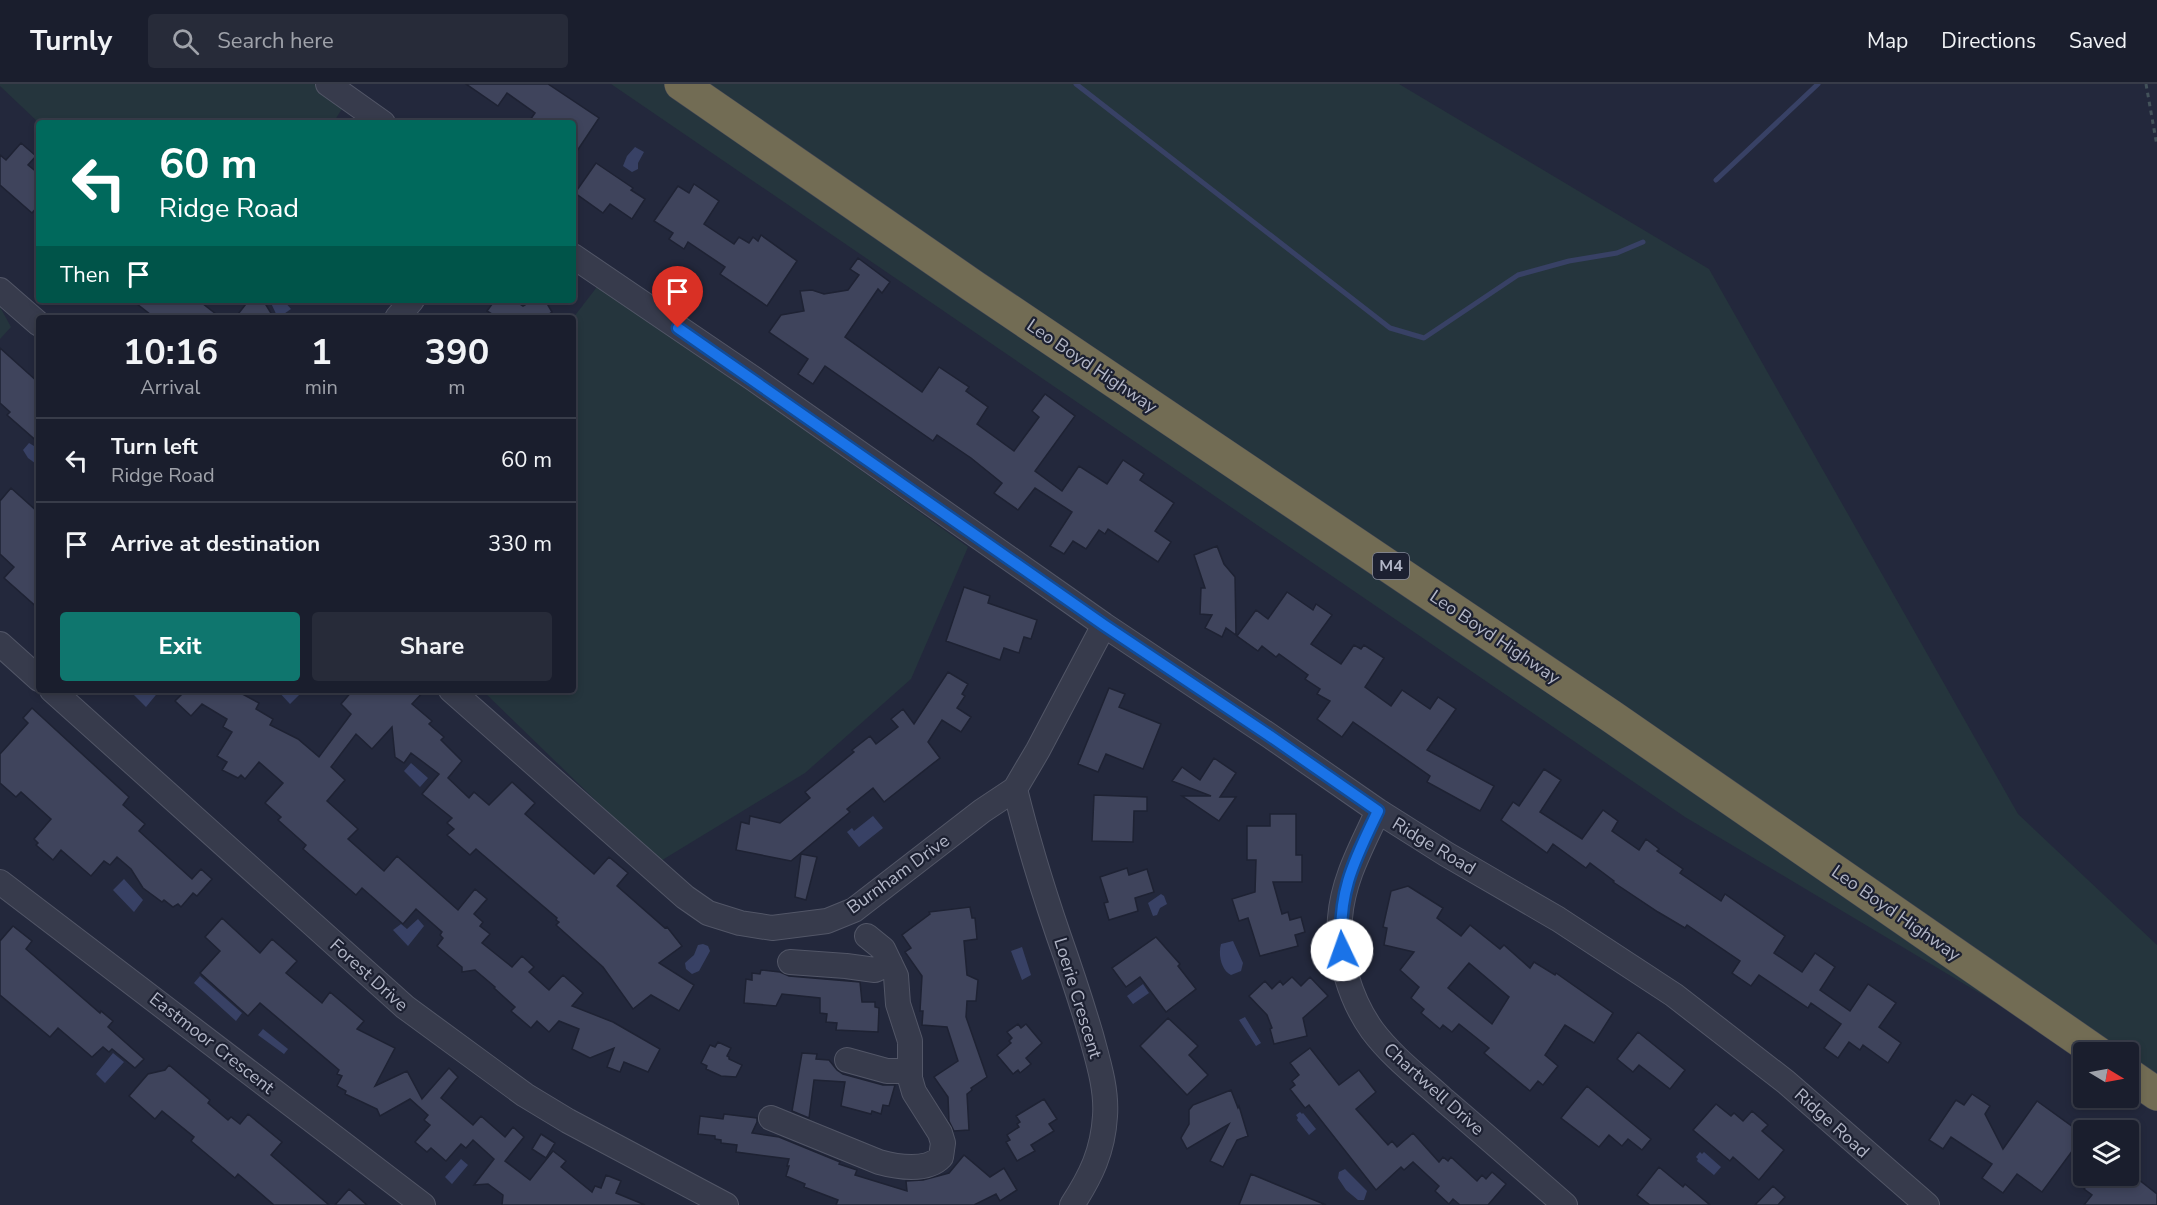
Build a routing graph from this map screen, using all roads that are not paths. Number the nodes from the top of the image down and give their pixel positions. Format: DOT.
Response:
graph roads {
  1 [pos="328,84"];
  2 [pos="681,84"];
  3 [pos="379,120"];
  4 [pos="576,258"];
  5 [pos="0,290"];
  6 [pos="410,303"];
  7 [pos="400,315"];
  8 [pos="36,321"];
  9 [pos="1104,625"];
  10 [pos="0,644"];
  11 [pos="36,675"];
  12 [pos="55,693"];
  13 [pos="454,693"];
  14 [pos="1015,789"];
  15 [pos="1378,811"];
  16 [pos="0,882"];
  17 [pos="854,910"];
  18 [pos="790,962"];
  19 [pos="883,967"];
  20 [pos="2082,1042"];
  21 [pos="847,1060"];
  22 [pos="909,1071"];
  23 [pos="2139,1082"];
  24 [pos="2157,1094"];
  25 [pos="771,1118"];
  26 [pos="714,1202"];
  27 [pos="423,1205"];
  28 [pos="1072,1205"];
  29 [pos="1565,1205"];
  30 [pos="1927,1205"];
  1 -- 3 [label="street"];
  2 -- 20 [label="highway, Leo Boyd Highway / M4"];
  4 -- 9 [label="street, Ridge Road"];
  5 -- 8 [label="street"];
  6 -- 7 [label="street"];
  9 -- 14 [label="street, Burnham Drive"];
  9 -- 15 [label="street, Ridge Road"];
  10 -- 11 [label="street"];
  12 -- 26 [label="street, Forest Drive"];
  13 -- 17 [label="street, Burnham Drive"];
  14 -- 17 [label="street, Burnham Drive"];
  14 -- 28 [label="street, Loerie Crescent"];
  15 -- 29 [label="street, Chartwell Drive"];
  15 -- 30 [label="street, Ridge Road"];
  16 -- 27 [label="street, Eastmoor Crescent"];
  17 -- 19 [label="street"];
  18 -- 19 [label="street"];
  19 -- 22 [label="street"];
  21 -- 22 [label="street"];
  22 -- 25 [label="street"];
  23 -- 24 [label="highway"];
}
